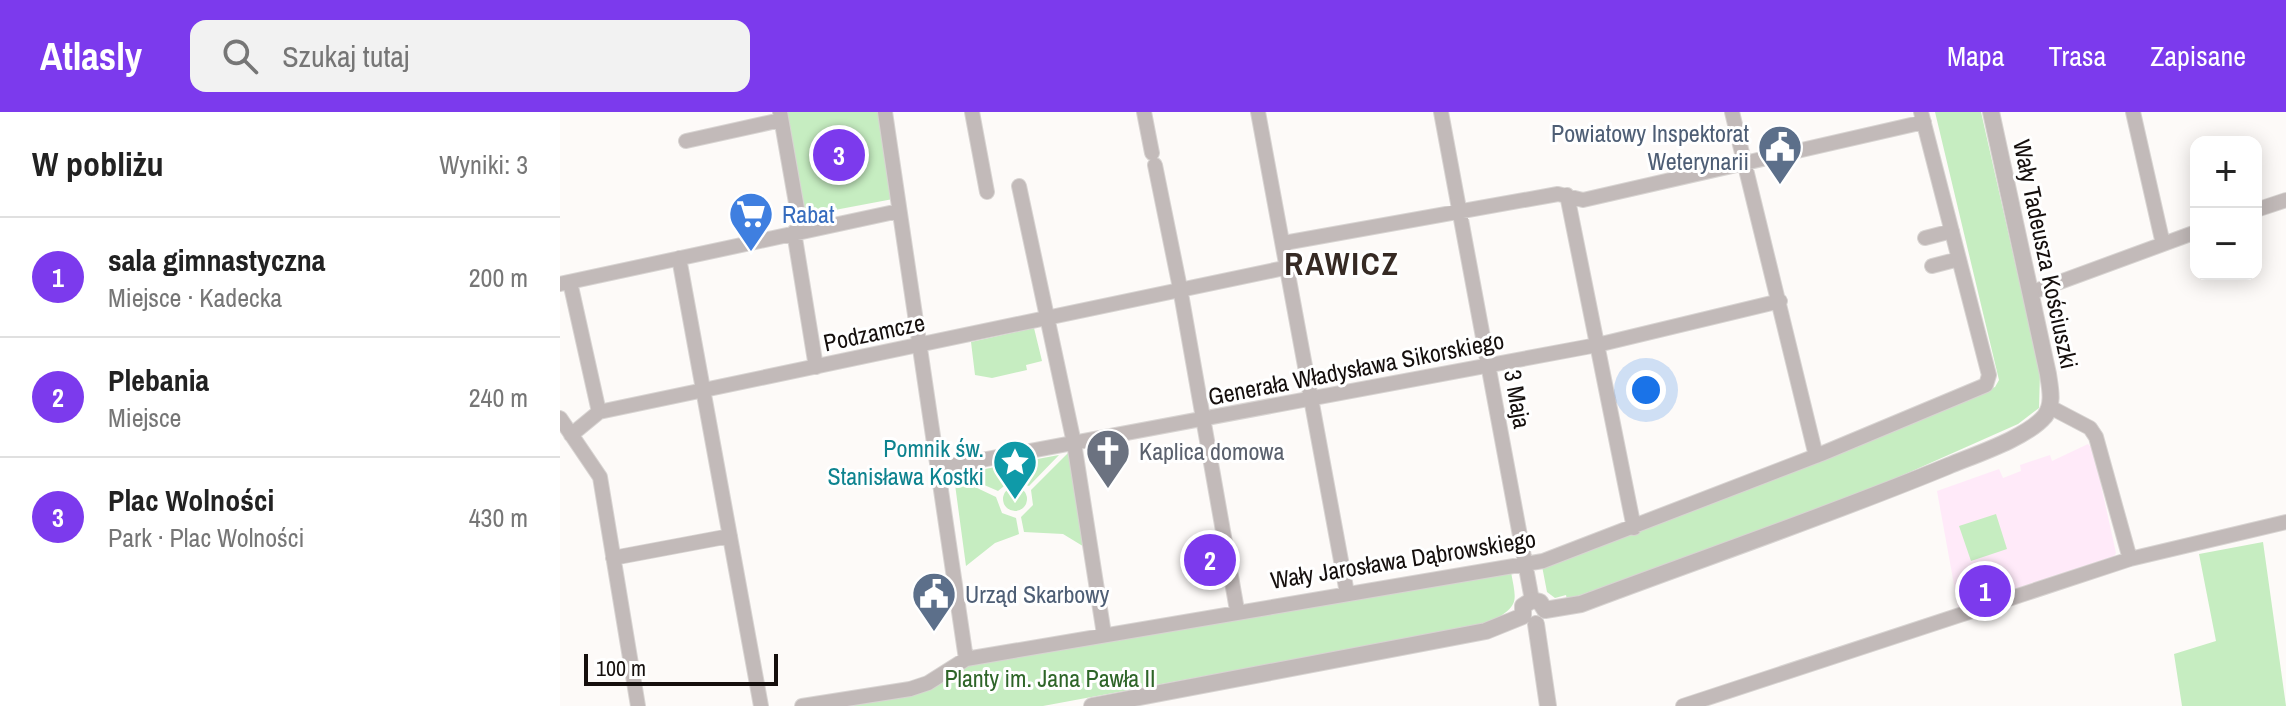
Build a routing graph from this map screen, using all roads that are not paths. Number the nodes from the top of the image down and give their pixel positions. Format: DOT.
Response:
graph roads {
  1 [pos="885,112"];
  2 [pos="972,112"];
  3 [pos="1144,112"];
  4 [pos="1258,112"];
  5 [pos="1441,112"];
  6 [pos="1732,112"];
  7 [pos="1991,112"];
  8 [pos="2133,112"];
  9 [pos="780,116"];
  10 [pos="1922,117"];
  11 [pos="686,141"];
  12 [pos="1745,164"];
  13 [pos="1019,186"];
  14 [pos="987,192"];
  15 [pos="1567,195"];
  16 [pos="2286,200"];
  17 [pos="2262,208"];
  18 [pos="899,211"];
  19 [pos="1461,211"];
  20 [pos="797,231"];
  21 [pos="2190,234"];
  22 [pos="1954,237"];
  23 [pos="1925,238"];
  24 [pos="1284,243"];
  25 [pos="2163,244"];
  26 [pos="679,258"];
  27 [pos="1959,259"];
  28 [pos="1932,266"];
  29 [pos="1289,267"];
  30 [pos="565,283"];
  31 [pos="1180,288"];
  32 [pos="2030,293"];
  33 [pos="1780,301"];
  34 [pos="1047,317"];
  35 [pos="921,345"];
  36 [pos="1597,345"];
  37 [pos="1490,366"];
  38 [pos="816,367"];
  39 [pos="703,391"];
  40 [pos="1313,398"];
  41 [pos="2050,407"];
  42 [pos="599,412"];
  43 [pos="560,418"];
  44 [pos="1203,419"];
  45 [pos="571,435"];
  46 [pos="1074,443"];
  47 [pos="1816,456"];
  48 [pos="939,468"];
  49 [pos="2286,522"];
  50 [pos="1634,528"];
  51 [pos="730,536"];
  52 [pos="613,558"];
  53 [pos="2130,559"];
  54 [pos="1527,565"];
  55 [pos="1347,593"];
  56 [pos="1237,610"];
  57 [pos="1534,613"];
  58 [pos="1104,634"];
  59 [pos="966,659"];
  60 [pos="1098,705"];
  61 [pos="638,706"];
  62 [pos="761,706"];
  63 [pos="802,706"];
  64 [pos="1548,706"];
  65 [pos="1683,706"];
  1 -- 18 [label="street"];
  2 -- 14 [label="street"];
  3 -- 31 [label="street"];
  4 -- 24 [label="street"];
  5 -- 19 [label="street, 3 Maja"];
  6 -- 12 [label="street"];
  7 -- 32 [label="street, Wały Tadeusza Kościuszki"];
  8 -- 25 [label="street"];
  9 -- 11 [label="street"];
  9 -- 20 [label="street"];
  10 -- 12 [label="street"];
  10 -- 22 [label="street"];
  12 -- 15 [label="street"];
  12 -- 33 [label="street"];
  13 -- 34 [label="street"];
  15 -- 19 [label="street"];
  15 -- 36 [label="street"];
  16 -- 17 [label="street"];
  18 -- 20 [label="street"];
  18 -- 35 [label="street"];
  19 -- 24 [label="street"];
  19 -- 37 [label="street, 3 Maja"];
  20 -- 26 [label="street"];
  20 -- 38 [label="street"];
  21 -- 25 [label="street"];
  22 -- 23 [label="street"];
  22 -- 27 [label="street"];
  24 -- 29 [label="street"];
  25 -- 32 [label="street"];
  26 -- 30 [label="street"];
  26 -- 39 [label="street"];
  27 -- 28 [label="street"];
  27 -- 47 [label="street, Wały Jarosława Dąbrowskiego"];
  29 -- 31 [label="street, Podzamcze"];
  29 -- 40 [label="street"];
  30 -- 42 [label="street"];
  31 -- 34 [label="street, Podzamcze"];
  31 -- 44 [label="street"];
  32 -- 41 [label="street, Wały Tadeusza Kościuszki"];
  33 -- 36 [label="street, Generała Władysława Sikorskiego"];
  33 -- 47 [label="street"];
  34 -- 35 [label="street, Podzamcze"];
  34 -- 46 [label="street"];
  35 -- 38 [label="street, Podzamcze"];
  35 -- 48 [label="street"];
  36 -- 37 [label="street, Generała Władysława Sikorskiego"];
  36 -- 50 [label="street"];
  37 -- 40 [label="street, Generała Władysława Sikorskiego"];
  37 -- 54 [label="street, 3 Maja"];
  38 -- 39 [label="street, Podzamcze"];
  39 -- 42 [label="street, Podzamcze"];
  39 -- 51 [label="street"];
  40 -- 44 [label="street, Generała Władysława Sikorskiego"];
  40 -- 55 [label="street"];
  41 -- 53 [label="street"];
  41 -- 57 [label="street"];
  42 -- 45 [label="street"];
  43 -- 45 [label="street"];
  44 -- 46 [label="street, Generała Władysława Sikorskiego"];
  44 -- 56 [label="street"];
  45 -- 52 [label="street"];
  46 -- 48 [label="street, Generała Władysława Sikorskiego"];
  46 -- 58 [label="street"];
  47 -- 50 [label="street, Wały Jarosława Dąbrowskiego"];
  48 -- 59 [label="street"];
  49 -- 53 [label="street"];
  50 -- 54 [label="street, Wały Jarosława Dąbrowskiego"];
  51 -- 52 [label="street"];
  51 -- 62 [label="street"];
  52 -- 61 [label="street"];
  53 -- 65 [label="street"];
  54 -- 55 [label="street, Wały Jarosława Dąbrowskiego"];
  54 -- 57 [label="street, 3 Maja"];
  55 -- 56 [label="street, Wały Jarosława Dąbrowskiego"];
  56 -- 58 [label="street, Wały Jarosława Dąbrowskiego"];
  57 -- 60 [label="street"];
  57 -- 64 [label="street"];
  58 -- 59 [label="street, Wały Jarosława Dąbrowskiego"];
  59 -- 63 [label="street, Wały Jarosława Dąbrowskiego"];
}
